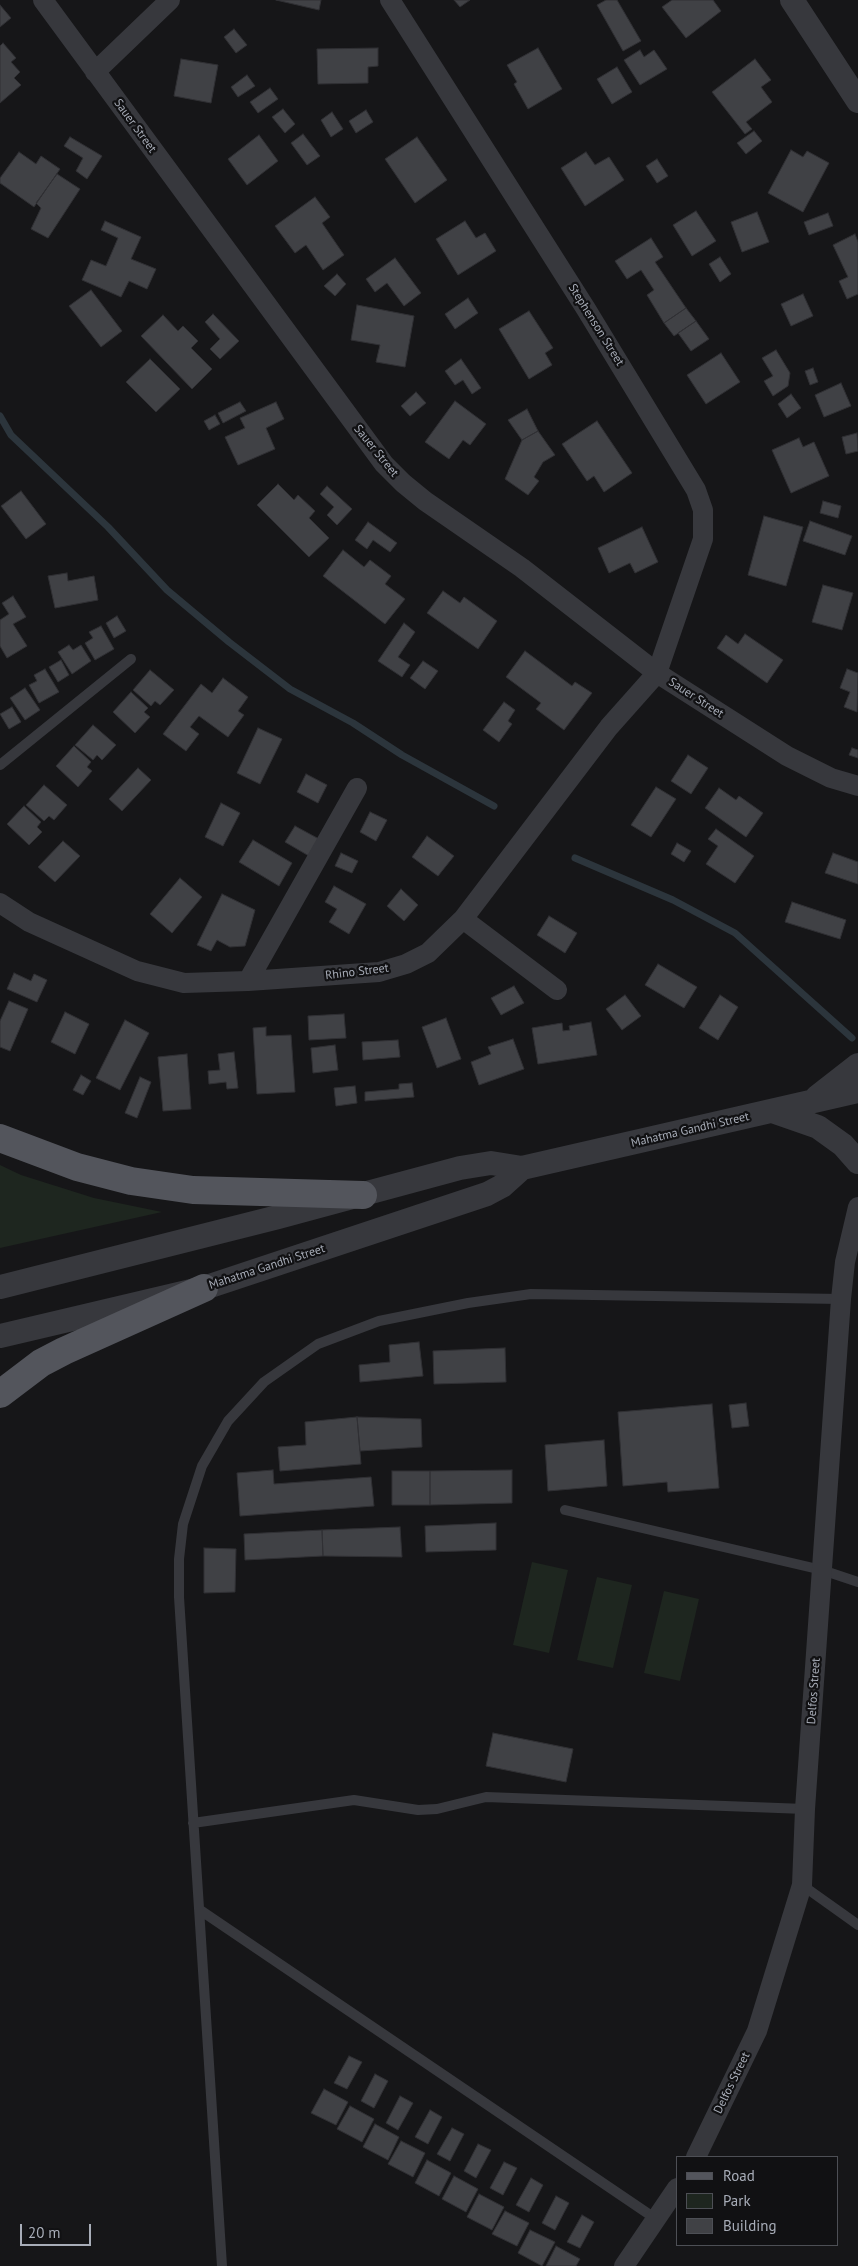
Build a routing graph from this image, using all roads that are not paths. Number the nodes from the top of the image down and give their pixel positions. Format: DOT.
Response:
graph roads {
  1 [pos="43,0"];
  2 [pos="170,0"];
  3 [pos="390,0"];
  4 [pos="792,0"];
  5 [pos="95,72"];
  6 [pos="858,101"];
  7 [pos="131,660"];
  8 [pos="657,673"];
  9 [pos="0,765"];
  10 [pos="858,786"];
  11 [pos="357,788"];
  12 [pos="0,902"];
  13 [pos="463,919"];
  14 [pos="248,981"];
  15 [pos="557,990"];
  16 [pos="858,1065"];
  17 [pos="858,1091"];
  18 [pos="810,1102"];
  19 [pos="772,1111"];
  20 [pos="0,1138"];
  21 [pos="858,1162"];
  22 [pos="522,1168"];
  23 [pos="363,1195"];
  24 [pos="858,1207"];
  25 [pos="851,1264"];
  26 [pos="0,1287"];
  27 [pos="204,1288"];
  28 [pos="841,1299"];
  29 [pos="0,1336"];
  30 [pos="0,1394"];
  31 [pos="565,1510"];
  32 [pos="822,1570"];
  33 [pos="858,1582"];
  34 [pos="805,1810"];
  35 [pos="193,1823"];
  36 [pos="802,1885"];
  37 [pos="200,1910"];
  38 [pos="858,1925"];
  39 [pos="696,2156"];
  40 [pos="676,2189"];
  41 [pos="656,2219"];
  42 [pos="222,2266"];
  43 [pos="624,2266"];
  1 -- 5 [label="street, Sauer Street"];
  2 -- 5 [label="street"];
  3 -- 8 [label="street, Stephenson Street"];
  4 -- 6 [label="street"];
  5 -- 8 [label="street, Sauer Street"];
  7 -- 9 [label="lane"];
  8 -- 10 [label="street, Sauer Street"];
  8 -- 13 [label="street, Rhino Street"];
  11 -- 14 [label="street"];
  12 -- 14 [label="street, Rhino Street"];
  13 -- 14 [label="street, Rhino Street"];
  13 -- 15 [label="street"];
  16 -- 18 [label="street"];
  17 -- 18 [label="street, Mahatma Gandhi Street"];
  18 -- 19 [label="street, Mahatma Gandhi Street"];
  19 -- 21 [label="street"];
  19 -- 22 [label="street, Mahatma Gandhi Street"];
  20 -- 23 [label="main road"];
  22 -- 23 [label="street, Mahatma Gandhi Street"];
  22 -- 27 [label="street, Mahatma Gandhi Street"];
  23 -- 26 [label="street, Mahatma Gandhi Street"];
  24 -- 25 [label="street, Delfos Street"];
  25 -- 28 [label="street, Delfos Street"];
  27 -- 29 [label="street, Mahatma Gandhi Street"];
  27 -- 30 [label="main road"];
  28 -- 32 [label="street, Delfos Street"];
  28 -- 35 [label="lane"];
  31 -- 32 [label="lane"];
  32 -- 33 [label="lane"];
  32 -- 34 [label="street, Delfos Street"];
  34 -- 35 [label="lane"];
  34 -- 36 [label="street, Delfos Street"];
  35 -- 37 [label="lane"];
  36 -- 38 [label="lane"];
  36 -- 39 [label="street, Delfos Street"];
  37 -- 41 [label="lane"];
  37 -- 42 [label="lane"];
  40 -- 41 [label="street"];
  41 -- 43 [label="street"];
}
